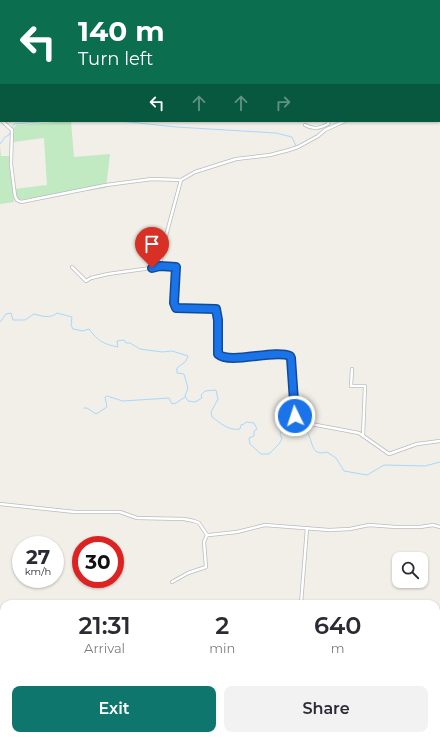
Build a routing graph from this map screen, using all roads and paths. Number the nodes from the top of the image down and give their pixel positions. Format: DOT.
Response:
graph roads {
  1 [pos="3,122"];
  2 [pos="329,122"];
  3 [pos="329,122"];
  4 [pos="336,122"];
  5 [pos="343,122"];
  6 [pos="306,125"];
  7 [pos="337,125"];
  8 [pos="331,128"];
  9 [pos="181,180"];
  10 [pos="160,266"];
  11 [pos="72,267"];
  12 [pos="352,369"];
  13 [pos="363,436"];
  14 [pos="440,441"];
  15 [pos="0,504"];
  16 [pos="440,527"];
  17 [pos="307,528"];
  18 [pos="207,535"];
  19 [pos="172,582"];
  20 [pos="301,600"];
  1 -- 9 [label="street"];
  2 -- 6 [label="street"];
  3 -- 8 [label="street"];
  4 -- 7 [label="street"];
  5 -- 7 [label="street"];
  7 -- 8 [label="street"];
  8 -- 9 [label="street"];
  9 -- 10 [label="street"];
  10 -- 11 [label="street"];
  10 -- 13 [label="street"];
  12 -- 13 [label="street"];
  13 -- 14 [label="street"];
  15 -- 18 [label="street"];
  16 -- 17 [label="street"];
  17 -- 18 [label="street"];
  17 -- 20 [label="street"];
  18 -- 19 [label="street"];
}
